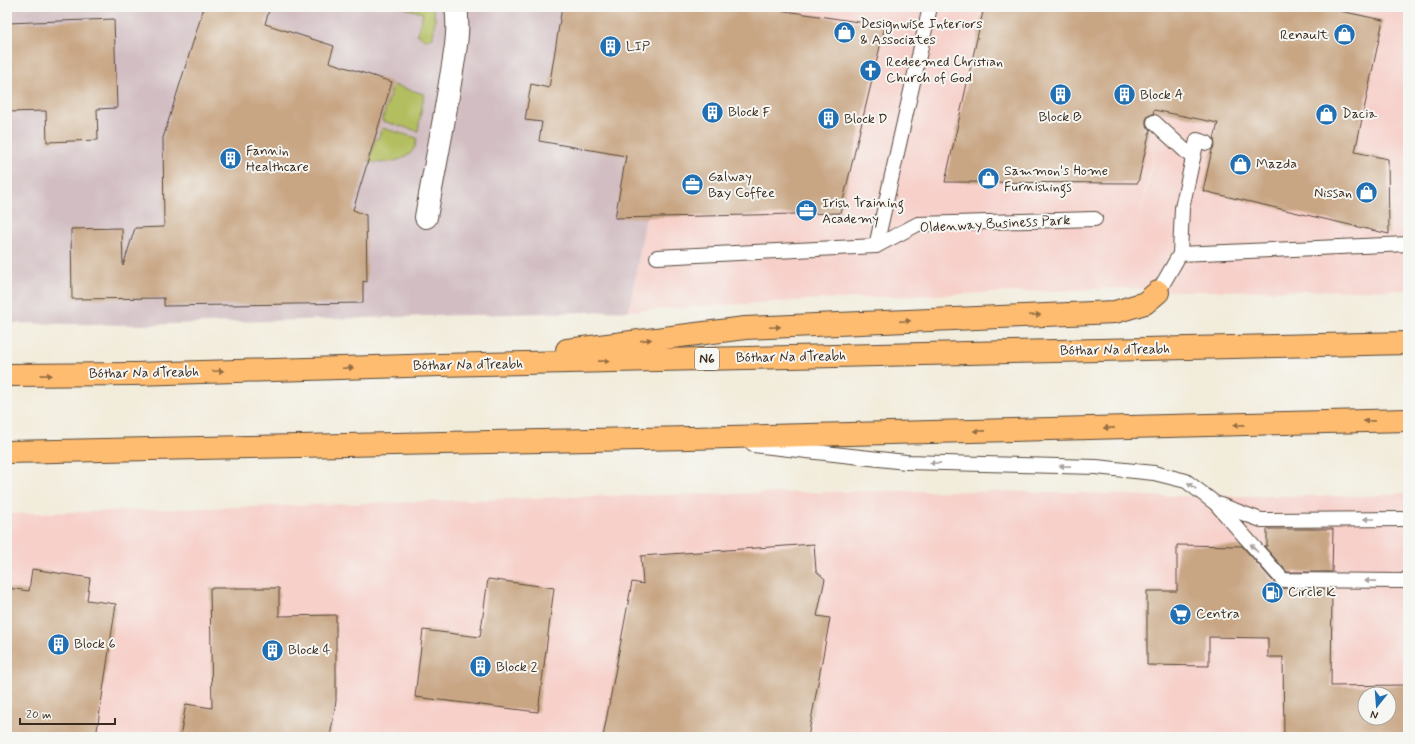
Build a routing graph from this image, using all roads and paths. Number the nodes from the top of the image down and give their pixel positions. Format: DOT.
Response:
graph roads {
  1 [pos="456,7"];
  2 [pos="930,7"];
  3 [pos="1154,122"];
  4 [pos="1207,143"];
  5 [pos="1193,158"];
  6 [pos="426,217"];
  7 [pos="1094,219"];
  8 [pos="1408,244"];
  9 [pos="876,246"];
  10 [pos="1180,254"];
  11 [pos="657,257"];
  12 [pos="1158,292"];
  13 [pos="1408,343"];
  14 [pos="440,365"];
  15 [pos="7,375"];
  16 [pos="1408,420"];
  17 [pos="690,438"];
  18 [pos="7,452"];
  19 [pos="1215,504"];
  20 [pos="1408,519"];
  21 [pos="1408,578"];
  1 -- 6 [label="street"];
  2 -- 9 [label="lane"];
  3 -- 5 [label="lane"];
  4 -- 5 [label="lane"];
  5 -- 10 [label="lane"];
  7 -- 9 [label="lane, Oldenway Business Park"];
  8 -- 10 [label="lane"];
  9 -- 11 [label="lane, Oldenway Business Park"];
  10 -- 12 [label="lane"];
  14 -- 12 [label="highway, N6, one-way"];
  14 -- 13 [label="highway, Bóthar Na dTreabh / N6, one-way"];
  15 -- 14 [label="highway, Bóthar Na dTreabh / N6, one-way"];
  16 -- 17 [label="highway, one-way"];
  17 -- 18 [label="highway"];
  19 -- 17 [label="lane, one-way"];
  20 -- 19 [label="lane, one-way"];
  21 -- 19 [label="lane, one-way"];
}
